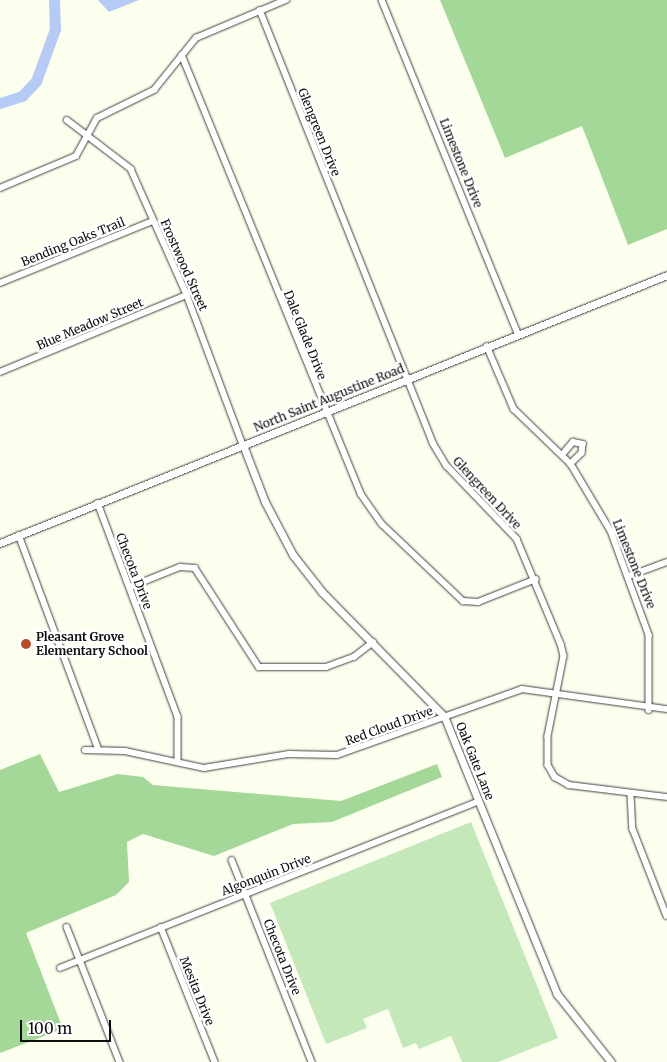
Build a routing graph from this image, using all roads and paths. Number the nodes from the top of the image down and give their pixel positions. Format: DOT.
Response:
graph roads {
  1 [pos="286,0"];
  2 [pos="382,0"];
  3 [pos="260,10"];
  4 [pos="182,55"];
  5 [pos="67,120"];
  6 [pos="89,134"];
  7 [pos="0,188"];
  8 [pos="153,220"];
  9 [pos="667,275"];
  10 [pos="0,283"];
  11 [pos="188,294"];
  12 [pos="518,334"];
  13 [pos="487,346"];
  14 [pos="0,372"];
  15 [pos="406,379"];
  16 [pos="325,412"];
  17 [pos="243,445"];
  18 [pos="562,455"];
  19 [pos="571,464"];
  20 [pos="98,503"];
  21 [pos="19,535"];
  22 [pos="0,543"];
  23 [pos="667,562"];
  24 [pos="629,576"];
  25 [pos="536,579"];
  26 [pos="130,588"];
  27 [pos="373,642"];
  28 [pos="556,694"];
  29 [pos="667,709"];
  30 [pos="649,710"];
  31 [pos="444,716"];
  32 [pos="85,750"];
  33 [pos="99,750"];
  34 [pos="178,761"];
  35 [pos="631,796"];
  36 [pos="667,797"];
  37 [pos="479,801"];
  38 [pos="232,860"];
  39 [pos="245,893"];
  40 [pos="667,916"];
  41 [pos="67,927"];
  42 [pos="162,927"];
  43 [pos="79,959"];
  44 [pos="60,968"];
  45 [pos="120,1062"];
  46 [pos="215,1062"];
  47 [pos="312,1062"];
  48 [pos="611,1062"];
  1 -- 3 [label="street"];
  2 -- 12 [label="street, Limestone Drive"];
  3 -- 4 [label="street"];
  3 -- 15 [label="street, Glengreen Drive"];
  4 -- 6 [label="street"];
  4 -- 16 [label="street, Dale Glade Drive"];
  5 -- 6 [label="street, Frostwood Street"];
  6 -- 7 [label="street"];
  6 -- 8 [label="street, Frostwood Street"];
  8 -- 10 [label="street, Bending Oaks Trail"];
  8 -- 11 [label="street, Frostwood Street"];
  9 -- 12 [label="street, North Saint Augustine Road"];
  11 -- 14 [label="street, Blue Meadow Street"];
  11 -- 17 [label="street, Frostwood Street"];
  12 -- 13 [label="street, North Saint Augustine Road"];
  13 -- 15 [label="street, North Saint Augustine Road"];
  13 -- 18 [label="street, Limestone Drive"];
  15 -- 16 [label="street, North Saint Augustine Road"];
  15 -- 25 [label="street, Glengreen Drive"];
  16 -- 17 [label="street, North Saint Augustine Road"];
  16 -- 25 [label="street, Dale Glade Drive"];
  17 -- 20 [label="street, North Saint Augustine Road"];
  17 -- 27 [label="street, Oak Gate Lane"];
  18 -- 19 [label="street, Limestone Drive"];
  18 -- 19 [label="street"];
  19 -- 24 [label="street, Limestone Drive"];
  20 -- 21 [label="street, North Saint Augustine Road"];
  20 -- 26 [label="street, Checota Drive"];
  21 -- 22 [label="street, North Saint Augustine Road"];
  21 -- 33 [label="street"];
  23 -- 24 [label="street"];
  24 -- 30 [label="street, Limestone Drive"];
  25 -- 28 [label="street, Glengreen Drive"];
  26 -- 27 [label="street"];
  26 -- 34 [label="street, Checota Drive"];
  27 -- 31 [label="street, Oak Gate Lane"];
  28 -- 30 [label="street, Red Cloud Drive"];
  28 -- 31 [label="street, Red Cloud Drive"];
  28 -- 35 [label="street, Glengreen Drive"];
  29 -- 30 [label="street, Red Cloud Drive"];
  31 -- 34 [label="street, Red Cloud Drive"];
  31 -- 37 [label="street, Oak Gate Lane"];
  32 -- 33 [label="street, Red Cloud Drive"];
  33 -- 34 [label="street, Red Cloud Drive"];
  35 -- 36 [label="street, Glengreen Drive"];
  35 -- 40 [label="street"];
  37 -- 39 [label="street, Algonquin Drive"];
  37 -- 48 [label="street, Oak Gate Lane"];
  38 -- 39 [label="street, Checota Drive"];
  39 -- 42 [label="street, Algonquin Drive"];
  39 -- 47 [label="street, Checota Drive"];
  41 -- 43 [label="street"];
  42 -- 43 [label="street, Algonquin Drive"];
  42 -- 46 [label="street, Mesita Drive"];
  43 -- 44 [label="street, Algonquin Drive"];
  43 -- 45 [label="street"];
}
